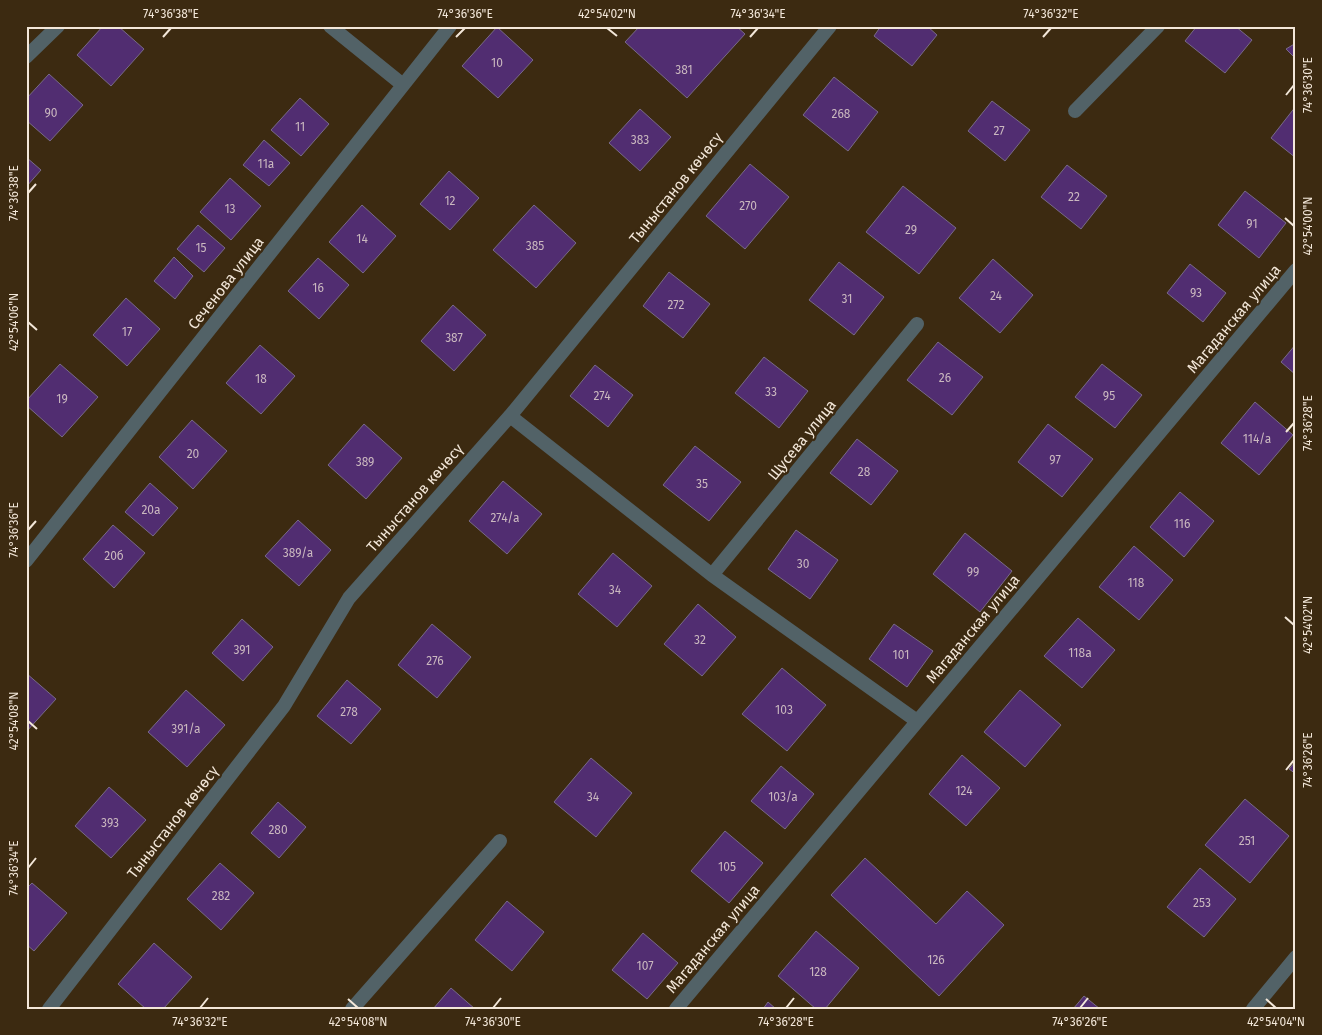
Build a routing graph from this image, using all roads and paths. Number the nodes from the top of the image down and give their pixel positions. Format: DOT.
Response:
graph roads {
  1 [pos="58,26"];
  2 [pos="330,26"];
  3 [pos="450,26"];
  4 [pos="830,26"];
  5 [pos="1158,26"];
  6 [pos="26,57"];
  7 [pos="403,85"];
  8 [pos="1075,111"];
  9 [pos="1296,270"];
  10 [pos="917,324"];
  11 [pos="510,416"];
  12 [pos="26,561"];
  13 [pos="712,576"];
  14 [pos="917,721"];
  15 [pos="500,841"];
  16 [pos="1296,957"];
  17 [pos="49,1009"];
  18 [pos="352,1009"];
  19 [pos="676,1009"];
  20 [pos="1253,1009"];
  1 -- 6 [label="street"];
  2 -- 7 [label="street"];
  3 -- 7 [label="street, Сеченова улица"];
  4 -- 11 [label="street, Тыныстанов көчөсү"];
  5 -- 8 [label="street"];
  7 -- 12 [label="street, Сеченова улица"];
  9 -- 14 [label="street, Магаданская улица"];
  10 -- 13 [label="street, Щусева улица"];
  11 -- 13 [label="street"];
  11 -- 17 [label="street, Тыныстанов көчөсү"];
  13 -- 14 [label="street"];
  14 -- 19 [label="street, Магаданская улица"];
  15 -- 18 [label="street"];
  16 -- 20 [label="street"];
}
